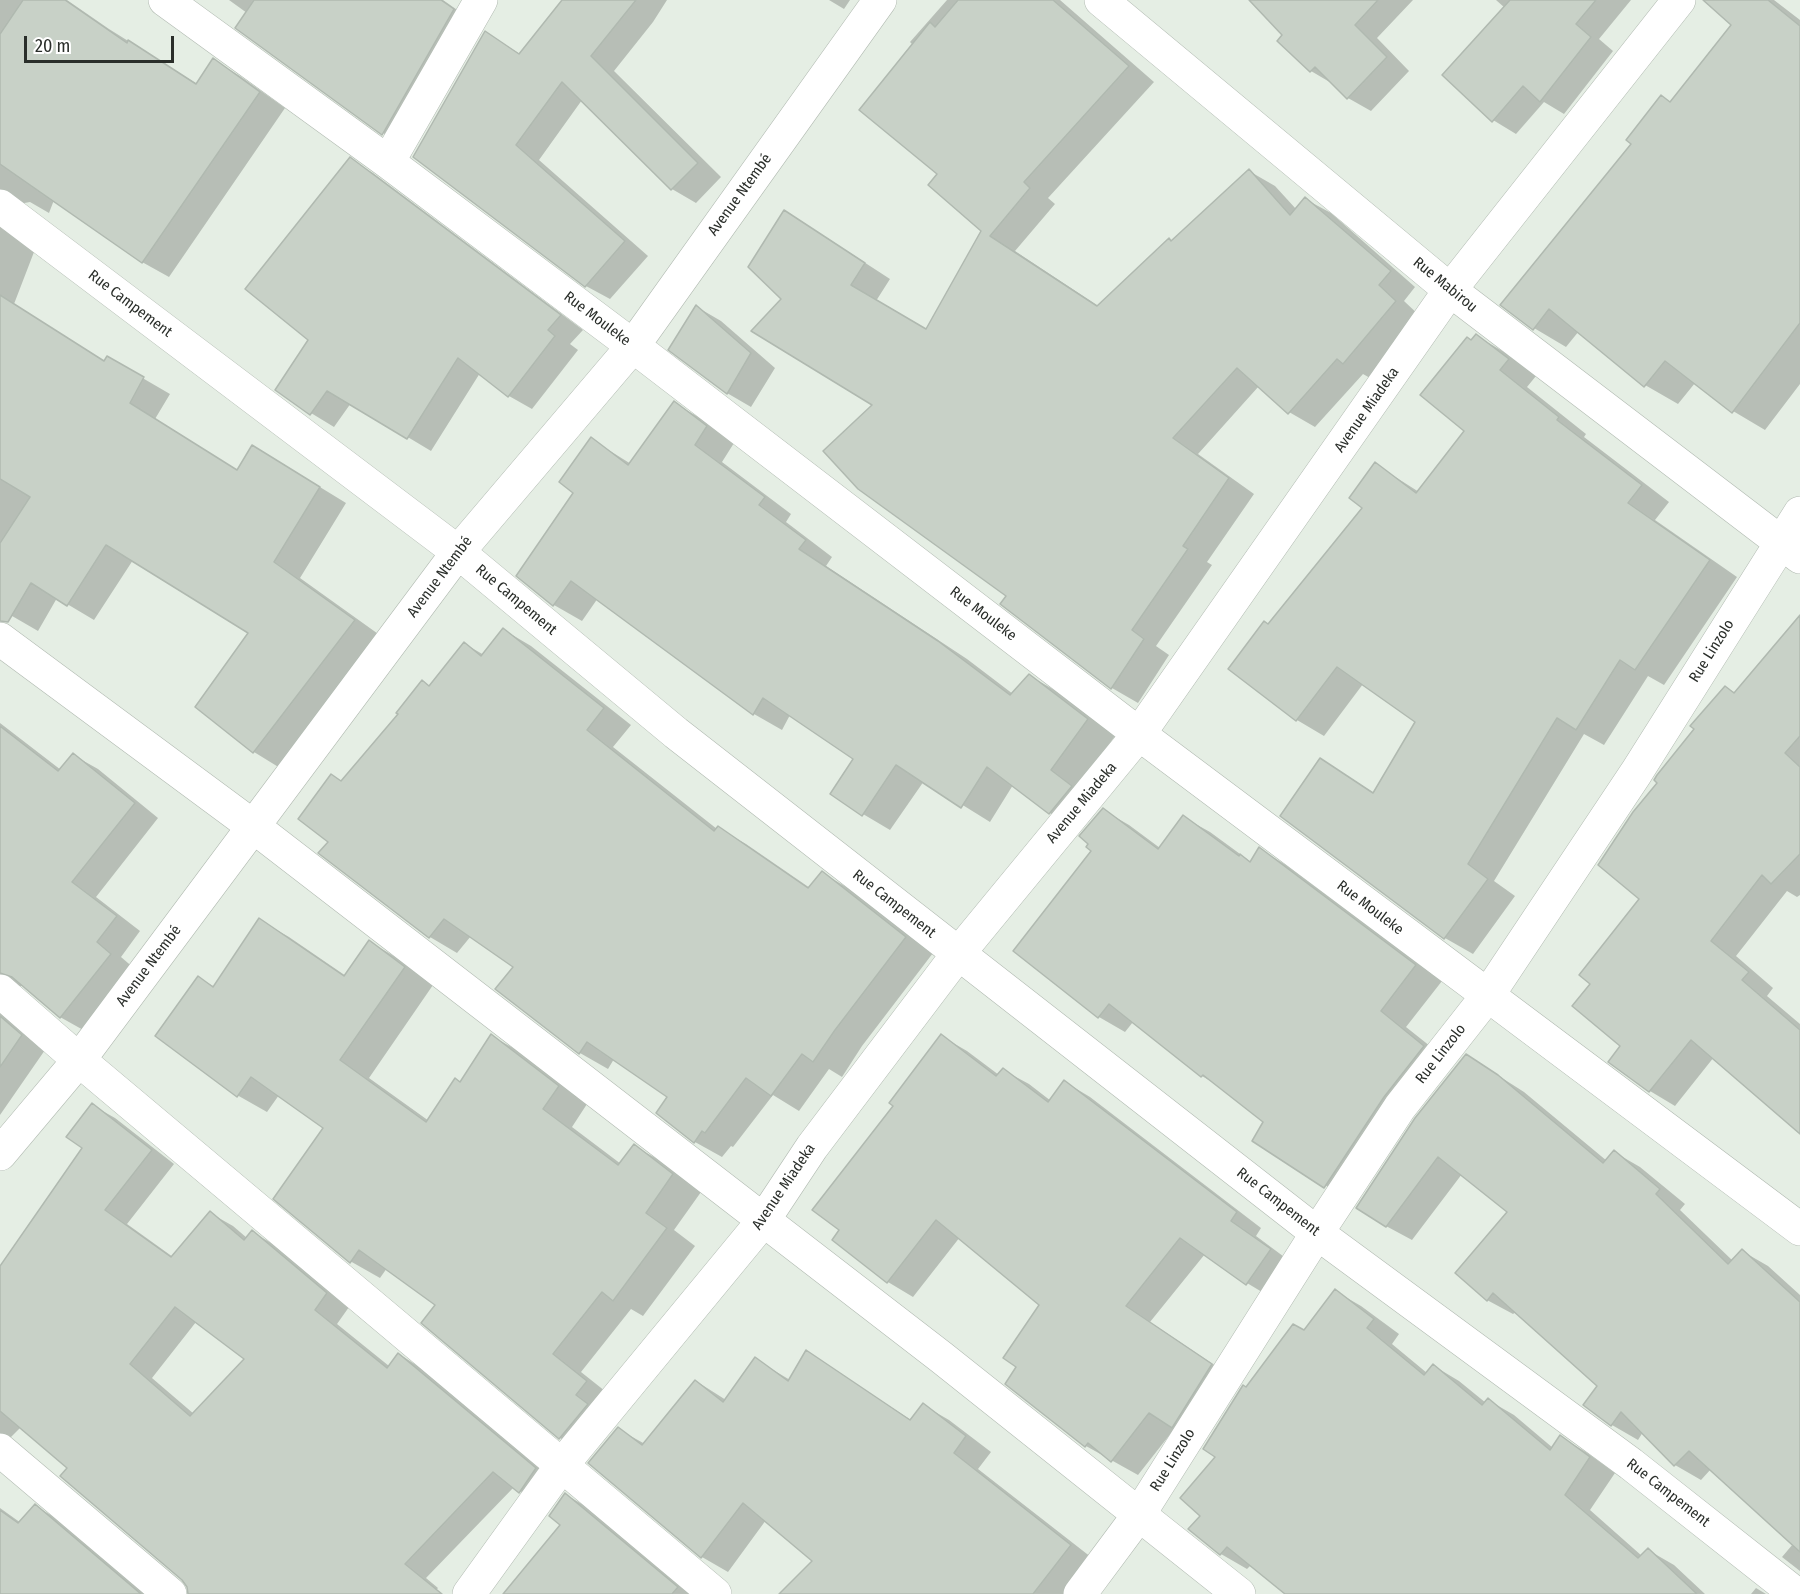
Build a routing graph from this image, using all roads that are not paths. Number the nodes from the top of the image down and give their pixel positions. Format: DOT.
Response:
graph roads {
  1 [pos="165,0"];
  2 [pos="481,0"];
  3 [pos="880,0"];
  4 [pos="1101,0"];
  5 [pos="1679,0"];
  6 [pos="388,162"];
  7 [pos="0,206"];
  8 [pos="1450,290"];
  9 [pos="633,346"];
  10 [pos="1800,513"];
  11 [pos="1791,549"];
  12 [pos="458,552"];
  13 [pos="0,639"];
  14 [pos="1139,734"];
  15 [pos="254,827"];
  16 [pos="958,954"];
  17 [pos="0,991"];
  18 [pos="1488,995"];
  19 [pos="79,1060"];
  20 [pos="0,1154"];
  21 [pos="763,1221"];
  22 [pos="1800,1229"];
  23 [pos="1317,1233"];
  24 [pos="0,1450"];
  25 [pos="562,1465"];
  26 [pos="1138,1516"];
  27 [pos="170,1594"];
  28 [pos="469,1594"];
  29 [pos="715,1594"];
  30 [pos="1080,1594"];
  31 [pos="1239,1594"];
  32 [pos="1796,1594"];
  1 -- 6 [label="street, Rue Mouleke"];
  2 -- 6 [label="street"];
  3 -- 9 [label="street, Avenue Ntembé"];
  4 -- 8 [label="street, Rue Mabirou"];
  5 -- 8 [label="street, Avenue Miadeka"];
  6 -- 9 [label="street, Rue Mouleke"];
  7 -- 12 [label="street, Rue Campement"];
  8 -- 11 [label="street, Rue Mabirou"];
  8 -- 14 [label="street, Avenue Miadeka"];
  9 -- 12 [label="street, Avenue Ntembé"];
  9 -- 14 [label="street, Rue Mouleke"];
  10 -- 11 [label="street, Rue Linzolo"];
  11 -- 18 [label="street, Rue Linzolo"];
  12 -- 15 [label="street, Avenue Ntembé"];
  12 -- 16 [label="street, Rue Campement"];
  13 -- 15 [label="street"];
  14 -- 16 [label="street, Avenue Miadeka"];
  14 -- 18 [label="street, Rue Mouleke"];
  15 -- 19 [label="street, Avenue Ntembé"];
  15 -- 21 [label="street"];
  16 -- 21 [label="street, Avenue Miadeka"];
  16 -- 23 [label="street, Rue Campement"];
  17 -- 19 [label="street"];
  18 -- 22 [label="street, Rue Mouleke"];
  18 -- 23 [label="street, Rue Linzolo"];
  19 -- 20 [label="street, Avenue Ntembé"];
  19 -- 25 [label="street"];
  21 -- 25 [label="street, Avenue Miadeka"];
  21 -- 26 [label="street"];
  23 -- 26 [label="street, Rue Linzolo"];
  23 -- 32 [label="street, Rue Campement"];
  24 -- 27 [label="street"];
  25 -- 28 [label="street, Avenue Miadeka"];
  25 -- 29 [label="street"];
  26 -- 30 [label="street, Rue Linzolo"];
  26 -- 31 [label="street"];
}
